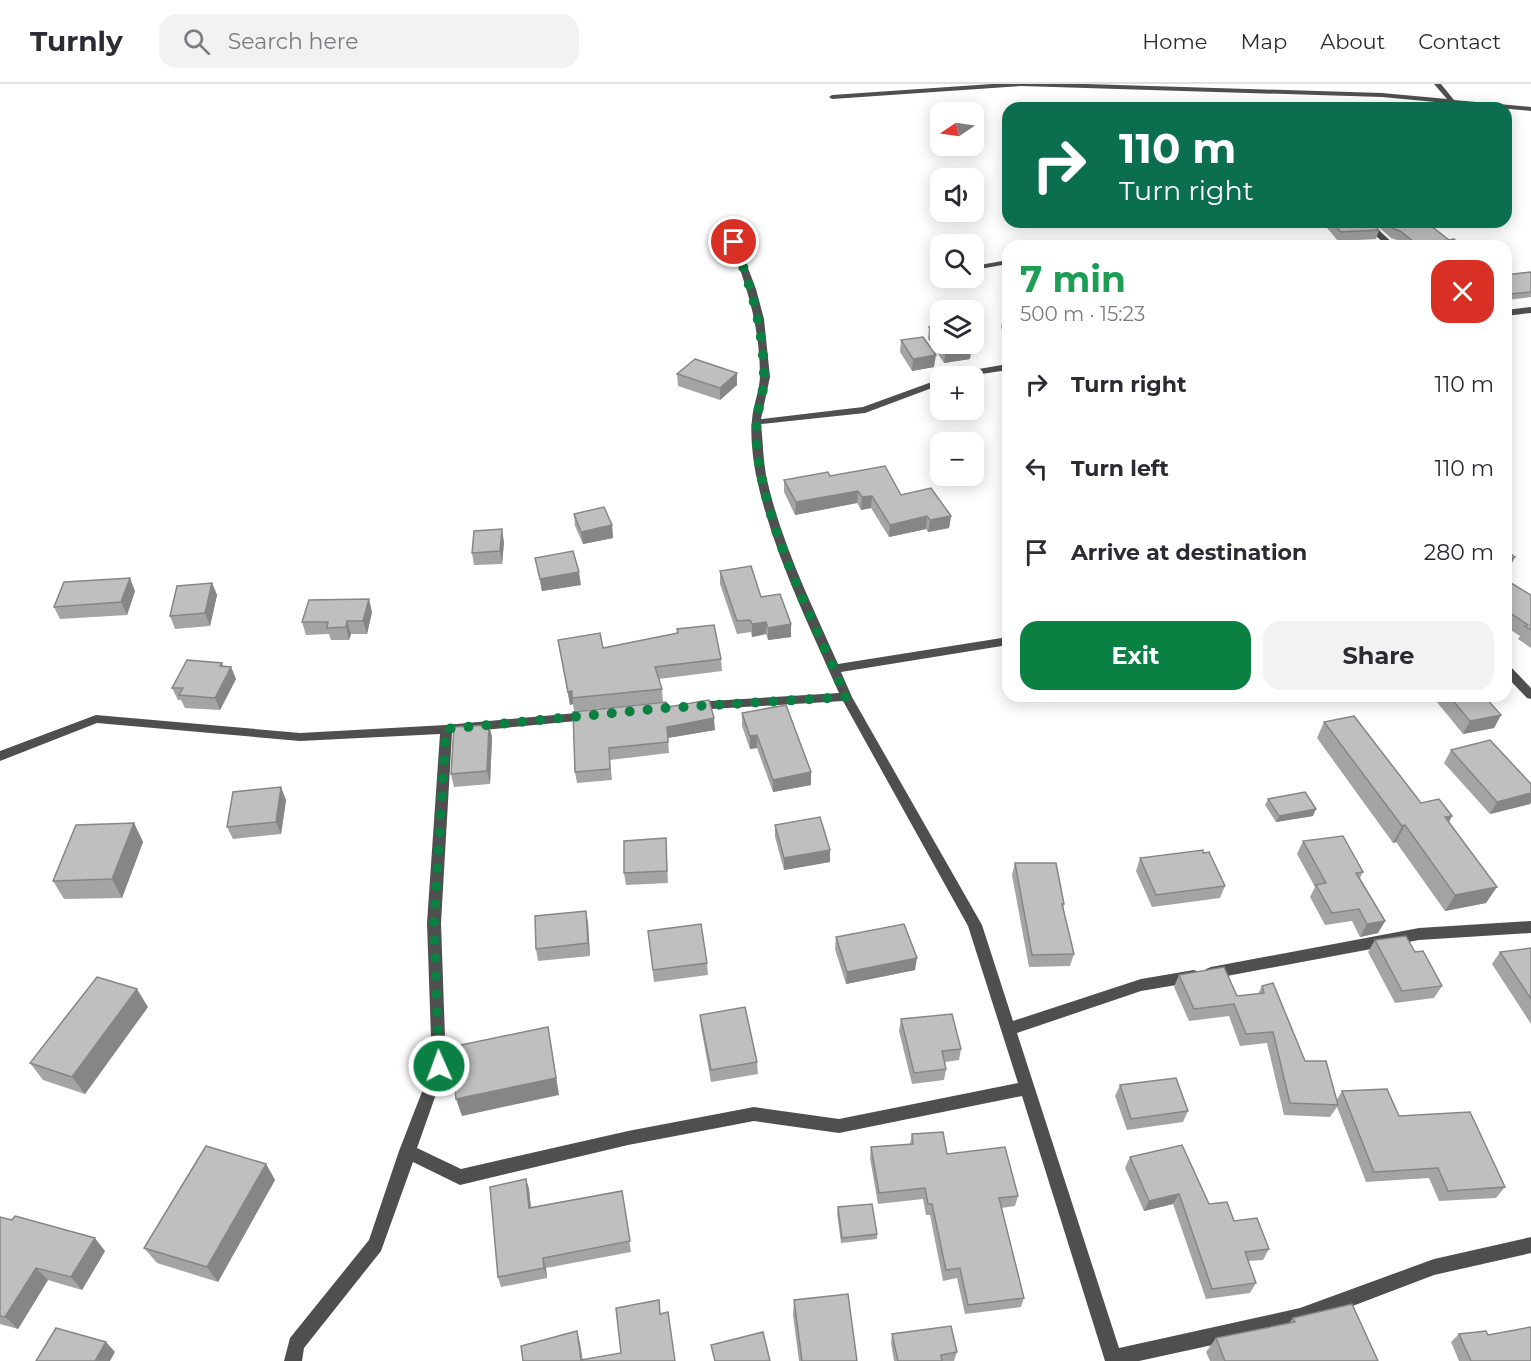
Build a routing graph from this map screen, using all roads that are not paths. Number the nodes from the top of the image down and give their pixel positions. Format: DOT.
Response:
graph roads {
  1 [pos="1021,84"];
  2 [pos="1316,84"];
  3 [pos="1437,84"];
  4 [pos="1075,85"];
  5 [pos="1321,92"];
  6 [pos="831,97"];
  7 [pos="1451,100"];
  8 [pos="1469,102"];
  9 [pos="1512,107"];
  10 [pos="1531,109"];
  11 [pos="1372,228"];
  12 [pos="1385,240"];
  13 [pos="734,242"];
  14 [pos="1002,263"];
  15 [pos="984,266"];
  16 [pos="1526,311"];
  17 [pos="1531,320"];
  18 [pos="1002,368"];
  19 [pos="984,371"];
  20 [pos="930,386"];
  21 [pos="756,422"];
  22 [pos="1002,642"];
  23 [pos="834,669"];
  24 [pos="1512,674"];
  25 [pos="1512,675"];
  26 [pos="1531,685"];
  27 [pos="1531,695"];
  28 [pos="846,697"];
  29 [pos="677,707"];
  30 [pos="597,715"];
  31 [pos="446,729"];
  32 [pos="0,756"];
  33 [pos="1531,927"];
  34 [pos="1008,1029"];
  35 [pos="1026,1088"];
  36 [pos="407,1150"];
  37 [pos="1531,1245"];
  38 [pos="1113,1359"];
  39 [pos="293,1361"];
  1 -- 4 [label="street"];
  1 -- 6 [label="street"];
  2 -- 5 [label="street"];
  3 -- 7 [label="street"];
  4 -- 5 [label="street"];
  5 -- 7 [label="street"];
  7 -- 8 [label="street"];
  9 -- 10 [label="street"];
  11 -- 12 [label="street"];
  13 -- 21 [label="street"];
  14 -- 15 [label="street"];
  16 -- 17 [label="street"];
  18 -- 19 [label="street"];
  20 -- 21 [label="street"];
  21 -- 23 [label="street"];
  22 -- 23 [label="street"];
  23 -- 28 [label="street"];
  24 -- 26 [label="street"];
  25 -- 27 [label="street"];
  28 -- 29 [label="street"];
  28 -- 34 [label="street"];
  30 -- 31 [label="street"];
  31 -- 32 [label="street"];
  31 -- 36 [label="street"];
  33 -- 34 [label="street"];
  34 -- 35 [label="street"];
  35 -- 36 [label="street"];
  35 -- 38 [label="street"];
  36 -- 39 [label="street"];
  37 -- 38 [label="street"];
}
